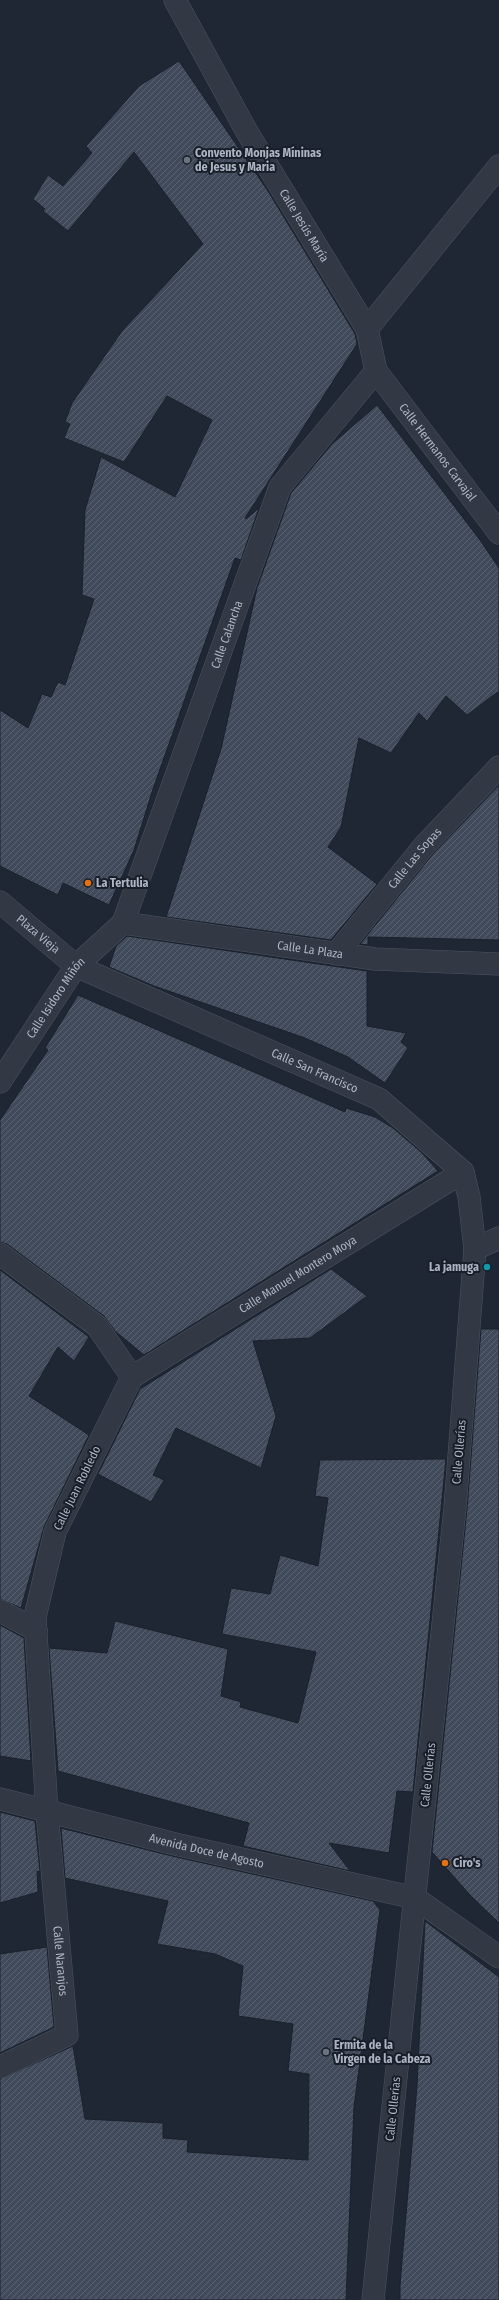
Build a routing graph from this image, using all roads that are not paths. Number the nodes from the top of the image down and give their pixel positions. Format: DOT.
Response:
graph roads {
  1 [pos="175,0"];
  2 [pos="499,166"];
  3 [pos="367,329"];
  4 [pos="376,371"];
  5 [pos="499,533"];
  6 [pos="499,767"];
  7 [pos="0,902"];
  8 [pos="123,923"];
  9 [pos="336,954"];
  10 [pos="499,964"];
  11 [pos="76,966"];
  12 [pos="0,1082"];
  13 [pos="463,1172"];
  14 [pos="499,1238"];
  15 [pos="475,1249"];
  16 [pos="0,1254"];
  17 [pos="132,1377"];
  18 [pos="0,1611"];
  19 [pos="36,1630"];
  20 [pos="0,1799"];
  21 [pos="47,1812"];
  22 [pos="415,1898"];
  23 [pos="499,1957"];
  24 [pos="0,2067"];
  25 [pos="373,2300"];
  1 -- 3 [label="street, Calle Jesús María"];
  2 -- 3 [label="street"];
  3 -- 4 [label="street, Calle Jesús María"];
  4 -- 5 [label="street, Calle Hermanos Carvajal"];
  4 -- 8 [label="street, Calle Calancha"];
  6 -- 9 [label="street, Calle Las Sopas"];
  7 -- 11 [label="street, Plaza Vieja"];
  8 -- 9 [label="street, Calle La Plaza"];
  8 -- 11 [label="street, Calle Isidoro Miñón"];
  9 -- 10 [label="street, Calle La Plaza"];
  11 -- 12 [label="street, Calle Isidoro Miñón"];
  11 -- 13 [label="street, Calle San Francisco"];
  13 -- 15 [label="street"];
  13 -- 17 [label="street, Calle Manuel Montero Moya"];
  14 -- 15 [label="street"];
  15 -- 22 [label="street, Calle Ollerías"];
  16 -- 17 [label="street"];
  17 -- 19 [label="street, Calle Juan Robledo"];
  18 -- 19 [label="street"];
  19 -- 21 [label="street, Calle Juan Robledo"];
  20 -- 21 [label="street, Avenida Doce de Agosto"];
  21 -- 22 [label="street, Avenida Doce de Agosto"];
  21 -- 24 [label="street, Calle Naranjos"];
  22 -- 23 [label="street"];
  22 -- 25 [label="street, Calle Ollerías"];
}
